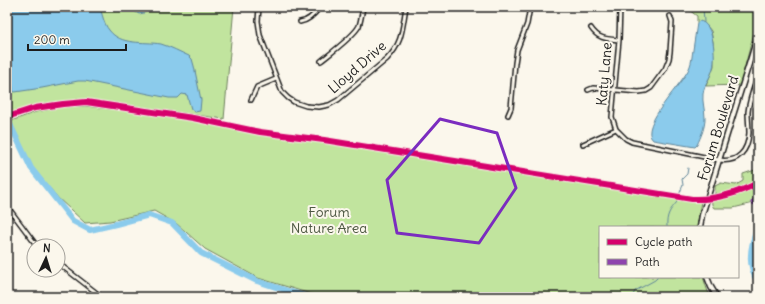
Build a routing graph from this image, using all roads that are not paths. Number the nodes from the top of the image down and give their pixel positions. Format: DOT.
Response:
graph roads {
  1 [pos="259,7"];
  2 [pos="320,7"];
  3 [pos="363,7"];
  4 [pos="406,7"];
  5 [pos="530,7"];
  6 [pos="620,7"];
  7 [pos="670,16"];
  8 [pos="300,22"];
  9 [pos="592,28"];
  10 [pos="758,35"];
  11 [pos="619,40"];
  12 [pos="321,61"];
  13 [pos="758,76"];
  14 [pos="276,79"];
  15 [pos="588,90"];
  16 [pos="614,90"];
  17 [pos="251,100"];
  18 [pos="508,115"];
  19 [pos="616,129"];
  20 [pos="583,144"];
  21 [pos="719,160"];
  22 [pos="7,206"];
  23 [pos="700,226"];
  24 [pos="31,238"];
  25 [pos="66,269"];
  26 [pos="707,278"];
  27 [pos="102,297"];
  28 [pos="717,297"];
  1 -- 14 [label="street, Lloyd Drive"];
  2 -- 8 [label="street"];
  3 -- 12 [label="street"];
  4 -- 14 [label="street, Lloyd Drive"];
  5 -- 18 [label="street"];
  6 -- 11 [label="street, Katy Lane"];
  7 -- 16 [label="street"];
  9 -- 11 [label="street"];
  10 -- 21 [label="street, Forum Boulevard"];
  11 -- 16 [label="street, Katy Lane"];
  13 -- 21 [label="street"];
  14 -- 17 [label="street"];
  15 -- 16 [label="street"];
  16 -- 19 [label="street, Katy Lane"];
  19 -- 20 [label="street"];
  19 -- 21 [label="street"];
  21 -- 23 [label="street, Forum Boulevard"];
  22 -- 24 [label="street"];
  25 -- 27 [label="street"];
  26 -- 28 [label="street"];
}
